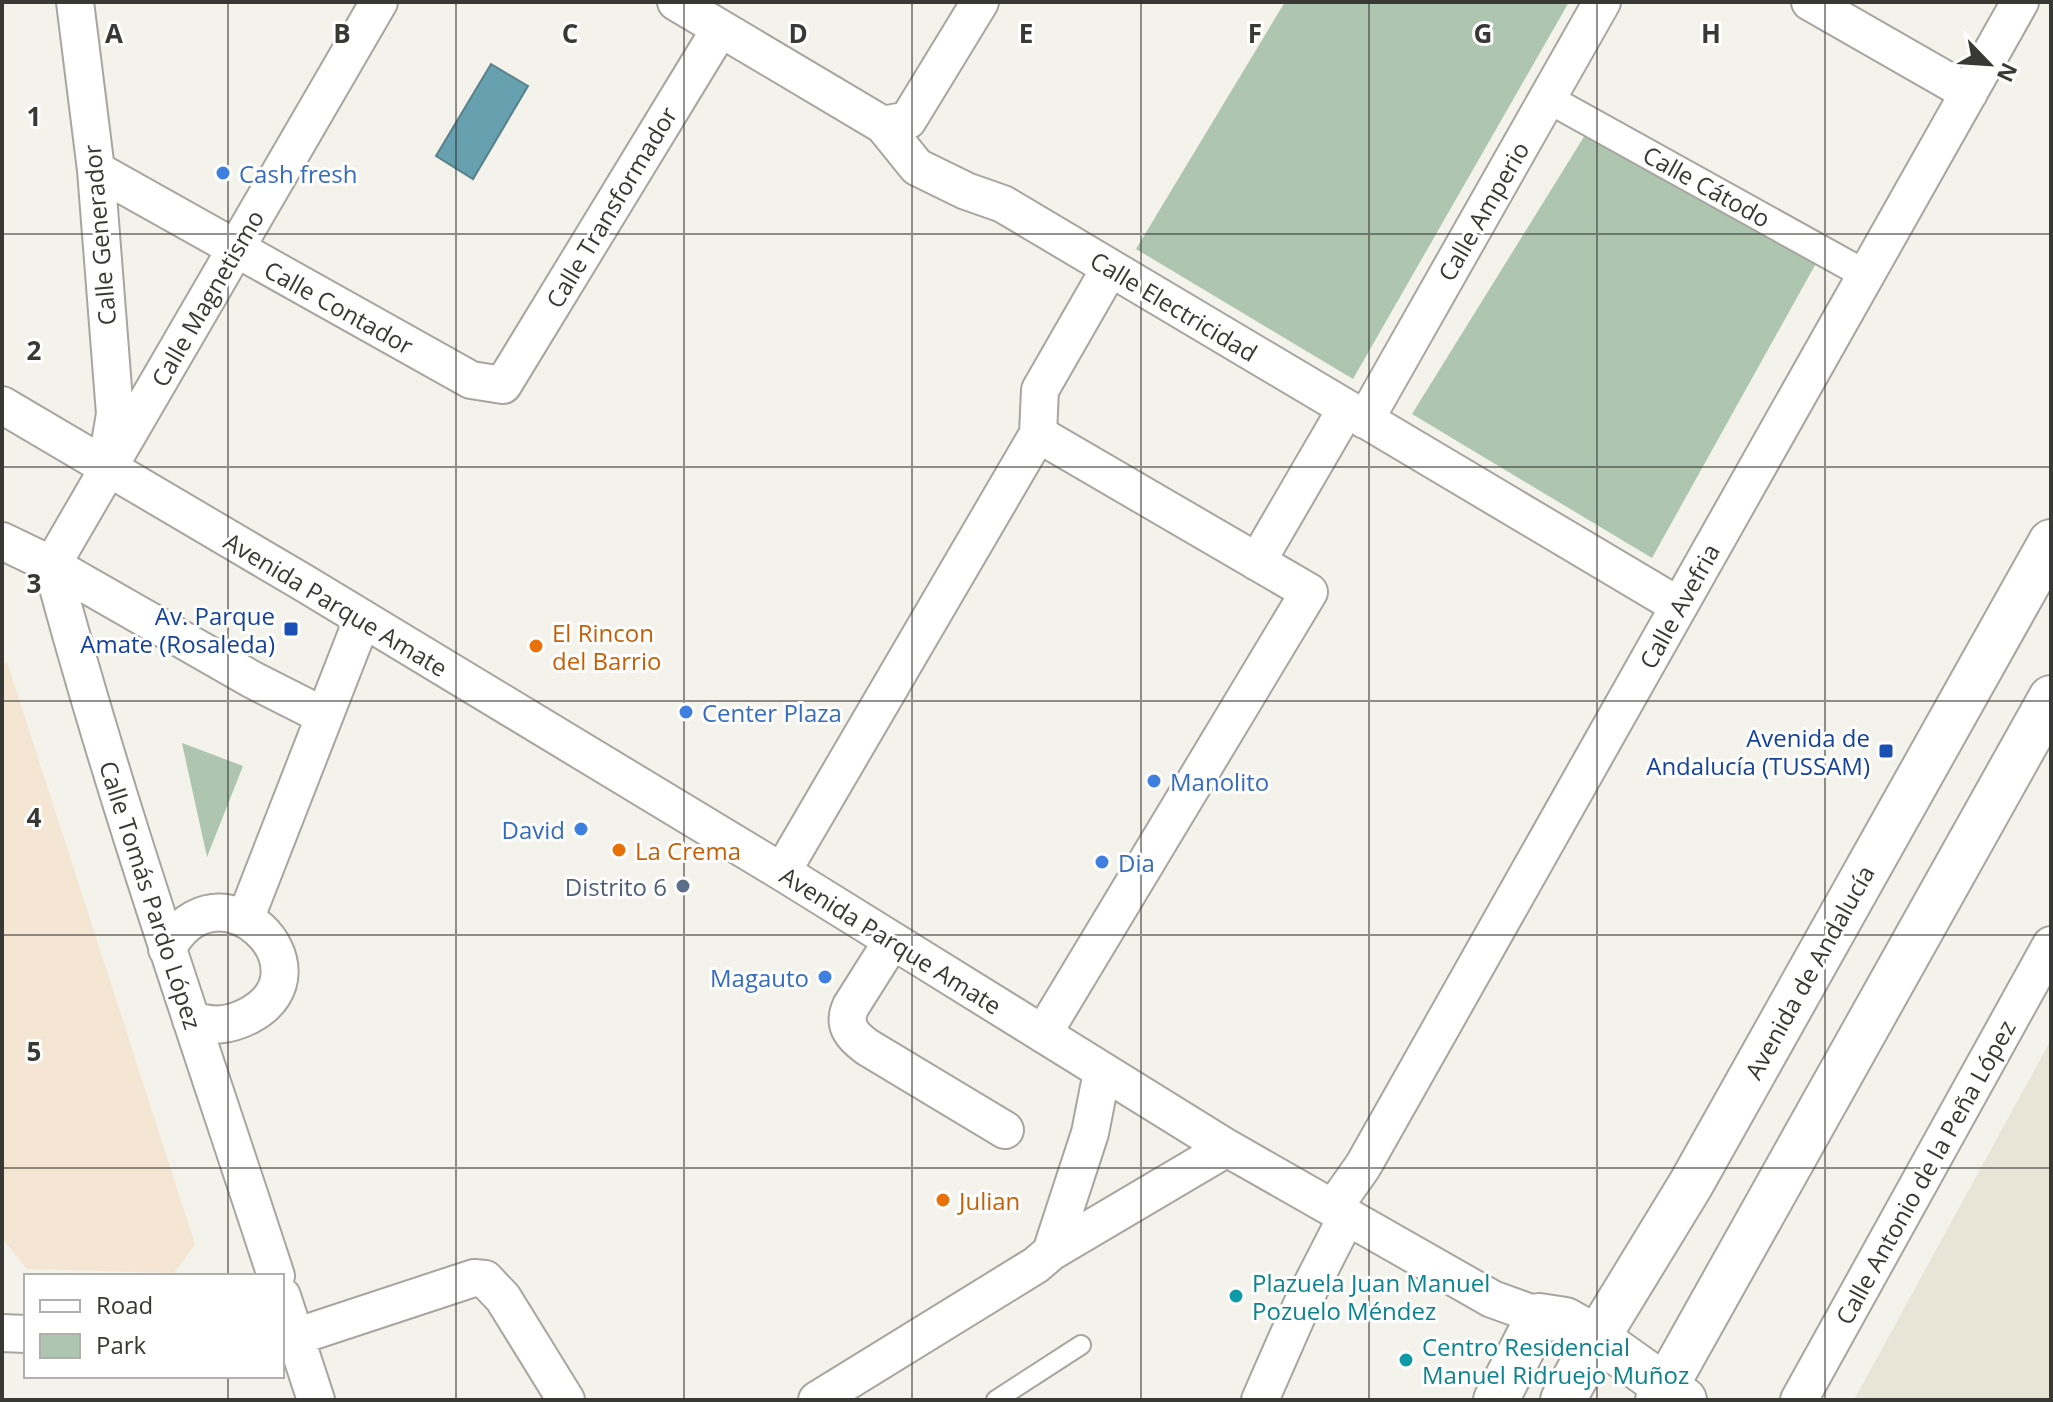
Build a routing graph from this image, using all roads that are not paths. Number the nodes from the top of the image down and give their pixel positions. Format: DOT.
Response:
graph roads {
  1 [pos="75,2"];
  2 [pos="379,2"];
  3 [pos="676,2"];
  4 [pos="980,2"];
  5 [pos="1602,2"];
  6 [pos="1810,2"];
  7 [pos="2020,2"];
  8 [pos="720,29"];
  9 [pos="1969,93"];
  10 [pos="1547,98"];
  11 [pos="883,125"];
  12 [pos="96,170"];
  13 [pos="235,249"];
  14 [pos="1110,268"];
  15 [pos="1866,275"];
  16 [pos="503,385"];
  17 [pos="2,405"];
  18 [pos="1356,414"];
  19 [pos="1038,434"];
  20 [pos="106,469"];
  21 [pos="2,541"];
  22 [pos="2051,542"];
  23 [pos="1257,562"];
  24 [pos="52,565"];
  25 [pos="1679,606"];
  26 [pos="362,620"];
  27 [pos="2051,698"];
  28 [pos="324,716"];
  29 [pos="782,872"];
  30 [pos="246,917"];
  31 [pos="892,941"];
  32 [pos="2051,945"];
  33 [pos="167,949"];
  34 [pos="191,1020"];
  35 [pos="1043,1034"];
  36 [pos="1102,1072"];
  37 [pos="1005,1130"];
  38 [pos="1227,1148"];
  39 [pos="1341,1211"];
  40 [pos="1051,1252"];
  41 [pos="275,1274"];
  42 [pos="1492,1299"];
  43 [pos="284,1308"];
  44 [pos="1539,1316"];
  45 [pos="2,1333"];
  46 [pos="24,1334"];
  47 [pos="289,1337"];
  48 [pos="1597,1338"];
  49 [pos="1081,1345"];
  50 [pos="1500,1392"];
  51 [pos="840,1394"];
  52 [pos="1669,1395"];
  53 [pos="316,1400"];
  54 [pos="566,1400"];
  55 [pos="996,1400"];
  56 [pos="1260,1400"];
  57 [pos="1563,1400"];
  58 [pos="1799,1400"];
  1 -- 12 [label="street, Calle Generador"];
  2 -- 13 [label="street, Calle Magnetismo"];
  3 -- 8 [label="street, Calle Electricidad"];
  4 -- 11 [label="street"];
  5 -- 10 [label="street, Calle Amperio"];
  6 -- 9 [label="street"];
  7 -- 9 [label="street, Calle Avefria"];
  8 -- 11 [label="street, Calle Electricidad"];
  8 -- 16 [label="street, Calle Transformador"];
  9 -- 15 [label="street, Calle Avefria"];
  10 -- 15 [label="street, Calle Cátodo"];
  10 -- 18 [label="street, Calle Amperio"];
  11 -- 14 [label="street, Calle Electricidad"];
  12 -- 13 [label="street, Calle Contador"];
  12 -- 20 [label="street, Calle Generador"];
  13 -- 16 [label="street, Calle Contador"];
  13 -- 20 [label="street, Calle Magnetismo"];
  14 -- 18 [label="street, Calle Electricidad"];
  14 -- 19 [label="street"];
  15 -- 25 [label="street, Calle Avefria"];
  17 -- 20 [label="street, Avenida Parque Amate"];
  18 -- 23 [label="street, Calle Amperio"];
  18 -- 25 [label="street, Calle Electricidad"];
  19 -- 23 [label="street"];
  19 -- 29 [label="street"];
  20 -- 24 [label="street, Calle Magnetismo"];
  20 -- 26 [label="street, Avenida Parque Amate"];
  21 -- 24 [label="street"];
  22 -- 48 [label="main road, Avenida de Andalucía"];
  23 -- 35 [label="street"];
  24 -- 28 [label="street"];
  24 -- 33 [label="street, Calle Tomás Pardo López"];
  25 -- 39 [label="street, Calle Avefria"];
  26 -- 28 [label="street"];
  26 -- 29 [label="street, Avenida Parque Amate"];
  27 -- 52 [label="main road"];
  28 -- 30 [label="street"];
  29 -- 31 [label="street, Avenida Parque Amate"];
  30 -- 33 [label="street"];
  30 -- 34 [label="street"];
  31 -- 35 [label="street, Avenida Parque Amate"];
  31 -- 37 [label="street"];
  32 -- 58 [label="street, Calle Antonio de la Peña López"];
  33 -- 34 [label="street, Calle Tomás Pardo López"];
  34 -- 41 [label="street, Calle Tomás Pardo López"];
  35 -- 36 [label="street, Avenida Parque Amate"];
  36 -- 38 [label="street, Avenida Parque Amate"];
  36 -- 40 [label="street"];
  38 -- 39 [label="street, Avenida Parque Amate"];
  38 -- 40 [label="street"];
  39 -- 42 [label="street, Avenida Parque Amate"];
  39 -- 56 [label="street, Calle Avefria"];
  40 -- 51 [label="street"];
  42 -- 44 [label="street, Avenida Parque Amate"];
  42 -- 50 [label="street"];
  43 -- 47 [label="street"];
  44 -- 48 [label="main road"];
  44 -- 50 [label="main road"];
  45 -- 46 [label="street"];
  47 -- 53 [label="street"];
  47 -- 54 [label="street"];
  48 -- 52 [label="main road"];
  48 -- 57 [label="main road, Avenida de Andalucía"];
  49 -- 55 [label="lane"];
}
